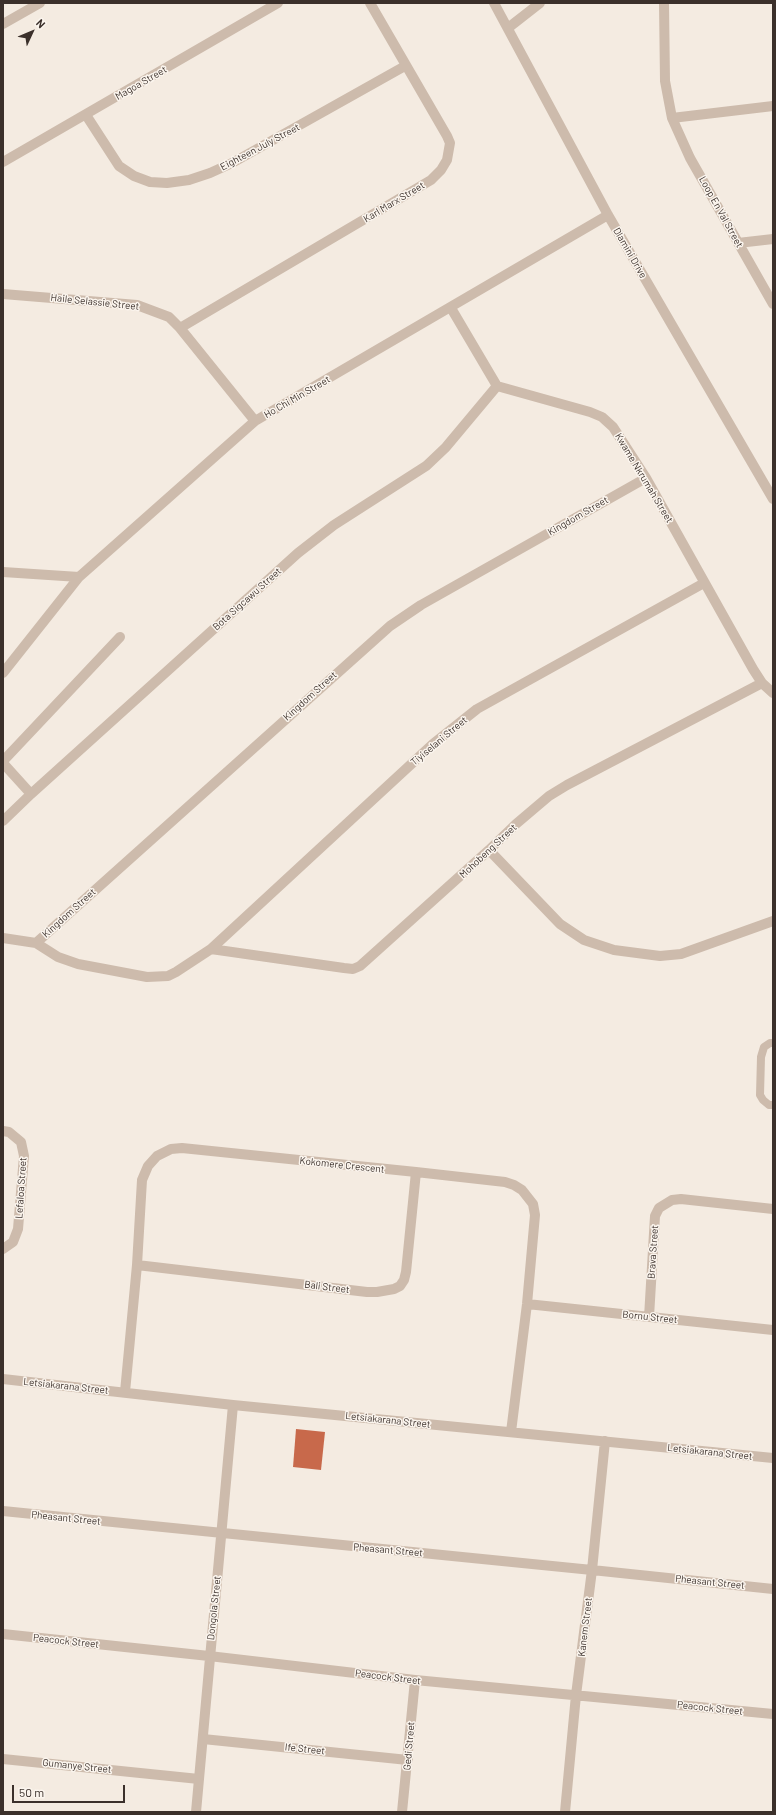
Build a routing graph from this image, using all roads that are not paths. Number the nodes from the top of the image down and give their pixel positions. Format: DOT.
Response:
graph roads {
  1 [pos="40,3"];
  2 [pos="278,3"];
  3 [pos="370,3"];
  4 [pos="494,3"];
  5 [pos="540,3"];
  6 [pos="664,3"];
  7 [pos="3,24"];
  8 [pos="508,28"];
  9 [pos="405,66"];
  10 [pos="773,106"];
  11 [pos="86,115"];
  12 [pos="672,118"];
  13 [pos="3,162"];
  14 [pos="608,215"];
  15 [pos="773,239"];
  16 [pos="738,243"];
  17 [pos="3,294"];
  18 [pos="773,304"];
  19 [pos="451,308"];
  20 [pos="180,328"];
  21 [pos="496,386"];
  22 [pos="255,421"];
  23 [pos="646,478"];
  24 [pos="773,499"];
  25 [pos="3,572"];
  26 [pos="79,577"];
  27 [pos="704,583"];
  28 [pos="120,637"];
  29 [pos="3,673"];
  30 [pos="762,683"];
  31 [pos="773,693"];
  32 [pos="3,762"];
  33 [pos="31,794"];
  34 [pos="3,821"];
  35 [pos="489,850"];
  36 [pos="773,921"];
  37 [pos="3,938"];
  38 [pos="36,943"];
  39 [pos="211,949"];
  40 [pos="773,1043"];
  41 [pos="773,1105"];
  42 [pos="3,1131"];
  43 [pos="416,1172"];
  44 [pos="773,1209"];
  45 [pos="3,1249"];
  46 [pos="137,1265"];
  47 [pos="527,1304"];
  48 [pos="649,1317"];
  49 [pos="773,1330"];
  50 [pos="3,1379"];
  51 [pos="125,1392"];
  52 [pos="233,1405"];
  53 [pos="511,1432"];
  54 [pos="605,1441"];
  55 [pos="773,1458"];
  56 [pos="3,1511"];
  57 [pos="222,1534"];
  58 [pos="592,1570"];
  59 [pos="773,1589"];
  60 [pos="3,1634"];
  61 [pos="209,1656"];
  62 [pos="415,1680"];
  63 [pos="576,1695"];
  64 [pos="773,1714"];
  65 [pos="203,1739"];
  66 [pos="3,1759"];
  67 [pos="408,1760"];
  68 [pos="199,1779"];
  69 [pos="196,1812"];
  70 [pos="402,1812"];
  71 [pos="566,1812"];
  1 -- 7 [label="street"];
  2 -- 11 [label="street, Magoa Street"];
  3 -- 9 [label="street, Karl Marx Street"];
  4 -- 8 [label="street, Dlamini Drive"];
  5 -- 8 [label="street"];
  6 -- 12 [label="street, Loop En Val Street"];
  8 -- 14 [label="street, Dlamini Drive"];
  9 -- 11 [label="street, Eighteen July Street"];
  9 -- 20 [label="street, Karl Marx Street"];
  10 -- 12 [label="street"];
  11 -- 13 [label="street, Magoa Street"];
  12 -- 16 [label="street, Loop En Val Street"];
  14 -- 19 [label="street, Ho Chi Min Street"];
  14 -- 24 [label="street, Dlamini Drive"];
  15 -- 16 [label="street"];
  16 -- 18 [label="street, Loop En Val Street"];
  17 -- 20 [label="street, Haile Selassie Street"];
  19 -- 21 [label="street"];
  19 -- 22 [label="street, Ho Chi Min Street"];
  20 -- 22 [label="street, Haile Selassie Street"];
  21 -- 23 [label="street, Kwame Nkrumah Street"];
  21 -- 33 [label="street, Bota Sigcawu Street"];
  22 -- 26 [label="street, Ho Chi Min Street"];
  23 -- 27 [label="street, Kwame Nkrumah Street"];
  23 -- 38 [label="street, Kingdom Street"];
  25 -- 26 [label="street"];
  26 -- 29 [label="street, Ho Chi Min Street"];
  27 -- 30 [label="street, Kwame Nkrumah Street"];
  27 -- 39 [label="street, Tiyiselani Street"];
  28 -- 32 [label="street"];
  30 -- 31 [label="street, Kwame Nkrumah Street"];
  30 -- 35 [label="street, Mohobeng Street"];
  32 -- 33 [label="street"];
  33 -- 34 [label="street, Bota Sigcawu Street"];
  35 -- 36 [label="street"];
  35 -- 39 [label="street, Mohobeng Street"];
  37 -- 38 [label="street, Kingdom Street"];
  38 -- 39 [label="street, Tiyiselani Street"];
  40 -- 41 [label="lane"];
  42 -- 45 [label="street, Lefaloa Street"];
  43 -- 46 [label="street, Kokomere Crescent"];
  43 -- 46 [label="street, Bali Street"];
  43 -- 47 [label="street, Kokomere Crescent"];
  44 -- 48 [label="street, Brava Street"];
  46 -- 51 [label="street, Kokomere Crescent"];
  47 -- 48 [label="street, Bornu Street"];
  47 -- 53 [label="street, Kokomere Crescent"];
  48 -- 49 [label="street, Bornu Street"];
  50 -- 51 [label="street, Letsiakarana Street"];
  51 -- 52 [label="street, Letsiakarana Street"];
  52 -- 53 [label="street, Letsiakarana Street"];
  52 -- 57 [label="street, Dongola Street"];
  53 -- 54 [label="street, Letsiakarana Street"];
  54 -- 55 [label="street, Letsiakarana Street"];
  54 -- 58 [label="street, Kanem Street"];
  56 -- 57 [label="street, Pheasant Street"];
  57 -- 58 [label="street, Pheasant Street"];
  57 -- 61 [label="street, Dongola Street"];
  58 -- 59 [label="street, Pheasant Street"];
  58 -- 63 [label="street, Kanem Street"];
  60 -- 61 [label="street, Peacock Street"];
  61 -- 62 [label="street, Peacock Street"];
  61 -- 65 [label="street, Dongola Street"];
  62 -- 63 [label="street, Peacock Street"];
  62 -- 67 [label="street, Gedi Street"];
  63 -- 64 [label="street, Peacock Street"];
  63 -- 71 [label="street, Kanem Street"];
  65 -- 67 [label="street, Ife Street"];
  65 -- 68 [label="street, Dongola Street"];
  66 -- 68 [label="street, Gumanye Street"];
  67 -- 70 [label="street, Gedi Street"];
  68 -- 69 [label="street, Dongola Street"];
}
